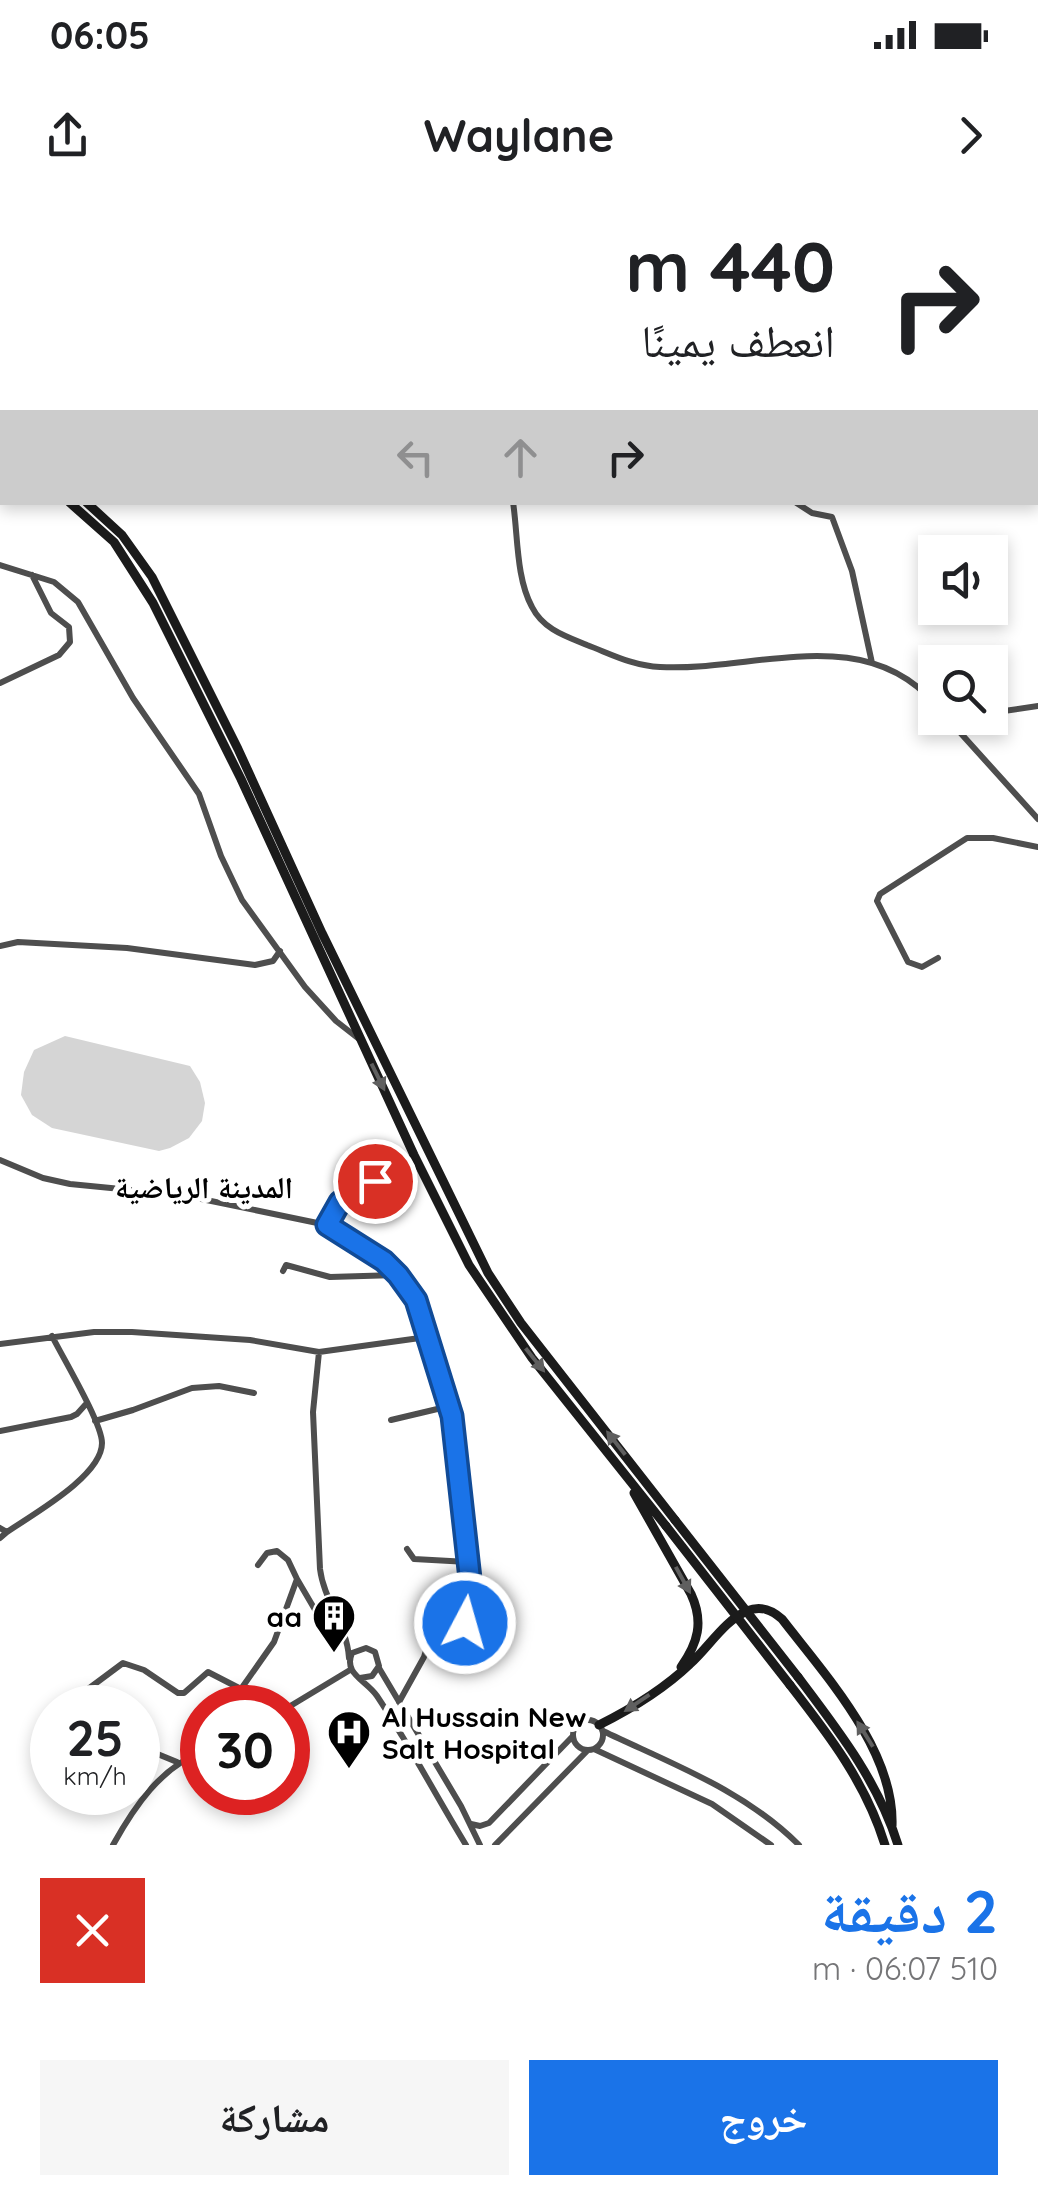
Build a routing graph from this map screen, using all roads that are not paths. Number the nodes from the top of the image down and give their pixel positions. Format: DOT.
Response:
graph roads {
  1 [pos="72,505"];
  2 [pos="89,505"];
  3 [pos="513,505"];
  4 [pos="800,505"];
  5 [pos="0,564"];
  6 [pos="31,574"];
  7 [pos="872,663"];
  8 [pos="0,683"];
  9 [pos="918,689"];
  10 [pos="1038,706"];
  11 [pos="1008,710"];
  12 [pos="962,735"];
  13 [pos="1038,819"];
  14 [pos="1038,847"];
  15 [pos="0,946"];
  16 [pos="280,951"];
  17 [pos="938,958"];
  18 [pos="360,1040"];
  19 [pos="414,1155"];
  20 [pos="0,1160"];
  21 [pos="327,1225"];
  22 [pos="283,1271"];
  23 [pos="398,1275"];
  24 [pos="52,1336"];
  25 [pos="426,1338"];
  26 [pos="0,1344"];
  27 [pos="319,1352"];
  28 [pos="254,1392"];
  29 [pos="86,1404"];
  30 [pos="450,1406"];
  31 [pos="390,1420"];
  32 [pos="95,1421"];
  33 [pos="0,1431"];
  34 [pos="618,1465"];
  35 [pos="670,1523"];
  36 [pos="4,1530"];
  37 [pos="0,1538"];
  38 [pos="407,1550"];
  39 [pos="468,1562"];
  40 [pos="258,1566"];
  41 [pos="297,1579"];
  42 [pos="345,1631"];
  43 [pos="366,1648"];
  44 [pos="349,1658"];
  45 [pos="379,1666"];
  46 [pos="350,1670"];
  47 [pos="360,1678"];
  48 [pos="673,1678"];
  49 [pos="794,1681"];
  50 [pos="94,1685"];
  51 [pos="194,1685"];
  52 [pos="229,1685"];
  53 [pos="245,1685"];
  54 [pos="180,1693"];
  55 [pos="310,1694"];
  56 [pos="399,1702"];
  57 [pos="601,1728"];
  58 [pos="572,1737"];
  59 [pos="591,1750"];
  60 [pos="160,1755"];
  61 [pos="178,1762"];
  62 [pos="461,1806"];
  63 [pos="448,1815"];
  64 [pos="470,1824"];
  65 [pos="892,1826"];
  66 [pos="113,1845"];
  67 [pos="466,1845"];
  68 [pos="480,1845"];
  69 [pos="495,1845"];
  70 [pos="771,1845"];
  71 [pos="799,1845"];
  72 [pos="885,1845"];
  73 [pos="898,1845"];
  1 -- 18 [label="main road"];
  35 -- 2 [label="main road, one-way"];
  3 -- 7 [label="street"];
  4 -- 7 [label="street"];
  5 -- 6 [label="street"];
  6 -- 8 [label="street"];
  6 -- 16 [label="street"];
  7 -- 9 [label="street"];
  10 -- 11 [label="street"];
  12 -- 13 [label="street"];
  14 -- 17 [label="street"];
  15 -- 16 [label="street"];
  16 -- 18 [label="street"];
  18 -- 19 [label="main road, one-way"];
  19 -- 21 [label="street"];
  19 -- 34 [label="main road, one-way"];
  20 -- 21 [label="street"];
  21 -- 23 [label="street"];
  22 -- 23 [label="street"];
  23 -- 25 [label="street"];
  24 -- 26 [label="street"];
  24 -- 27 [label="street"];
  24 -- 29 [label="street"];
  25 -- 27 [label="street"];
  25 -- 30 [label="street"];
  27 -- 42 [label="street"];
  28 -- 32 [label="street"];
  29 -- 32 [label="street"];
  29 -- 33 [label="street"];
  30 -- 31 [label="street"];
  30 -- 39 [label="street"];
  32 -- 36 [label="street"];
  34 -- 35 [label="main road"];
  34 -- 48 [label="main road, one-way"];
  35 -- 49 [label="main road, bridge"];
  36 -- 37 [label="street"];
  38 -- 39 [label="street"];
  39 -- 56 [label="street"];
  40 -- 41 [label="street"];
  41 -- 42 [label="street"];
  41 -- 53 [label="street"];
  42 -- 43 [label="street"];
  42 -- 44 [label="street"];
  43 -- 44 [label="street"];
  43 -- 45 [label="street"];
  44 -- 46 [label="street"];
  45 -- 47 [label="street"];
  45 -- 56 [label="street"];
  46 -- 47 [label="street"];
  46 -- 55 [label="street"];
  47 -- 63 [label="street"];
  48 -- 57 [label="main road, one-way"];
  65 -- 48 [label="main road, one-way"];
  49 -- 65 [label="main road"];
  49 -- 72 [label="main road"];
  50 -- 54 [label="street"];
  51 -- 52 [label="street"];
  56 -- 62 [label="street"];
  57 -- 58 [label="street"];
  57 -- 59 [label="street"];
  57 -- 71 [label="street"];
  58 -- 59 [label="street"];
  58 -- 64 [label="street"];
  59 -- 69 [label="street"];
  59 -- 70 [label="street"];
  60 -- 61 [label="street"];
  61 -- 66 [label="street"];
  62 -- 63 [label="street"];
  62 -- 64 [label="street"];
  63 -- 67 [label="street"];
  64 -- 68 [label="street"];
  65 -- 73 [label="main road"];
}
